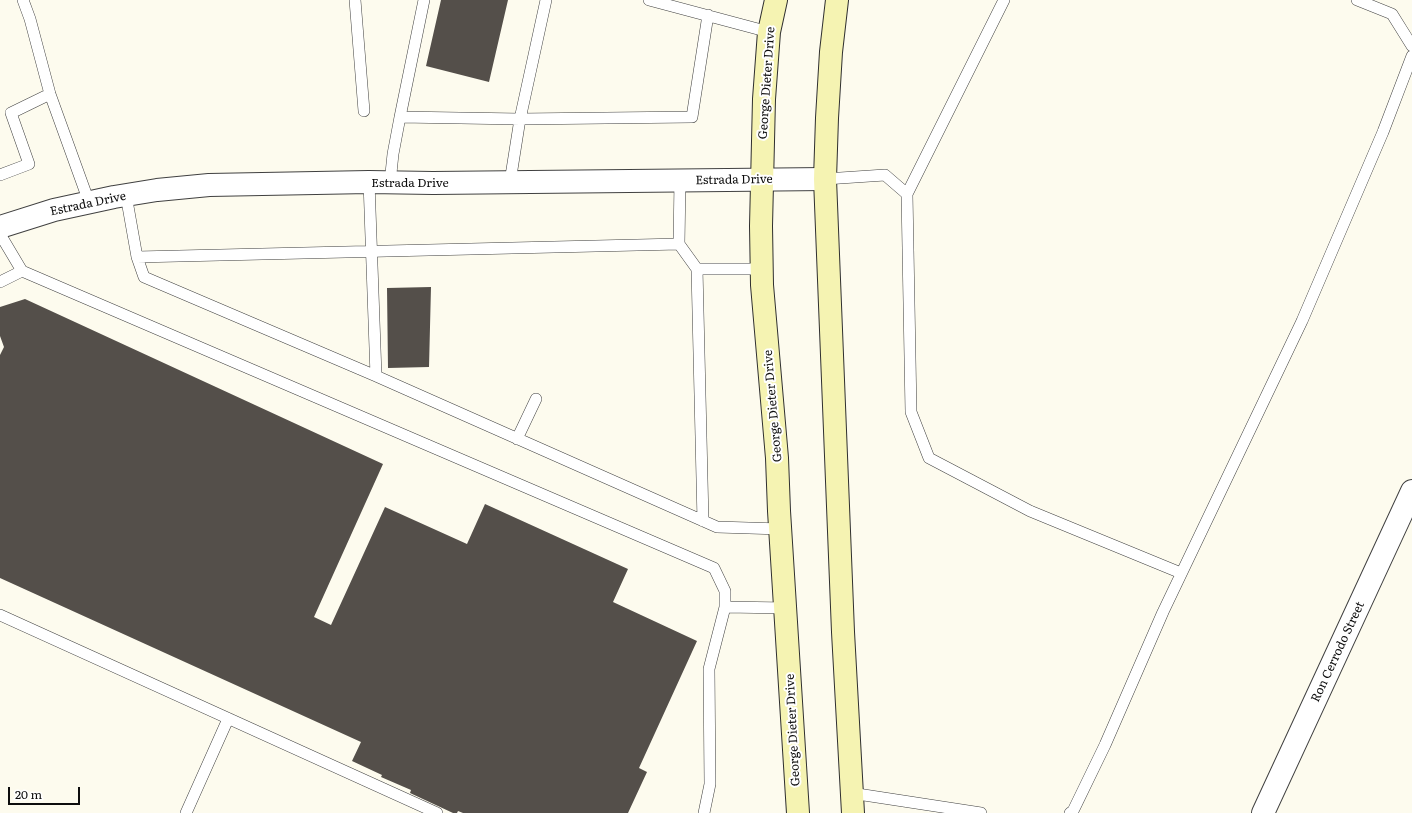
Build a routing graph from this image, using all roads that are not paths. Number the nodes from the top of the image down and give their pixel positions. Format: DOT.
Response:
graph roads {
  1 [pos="23,0"];
  2 [pos="355,0"];
  3 [pos="424,0"];
  4 [pos="546,0"];
  5 [pos="649,0"];
  6 [pos="776,0"];
  7 [pos="836,0"];
  8 [pos="1004,0"];
  9 [pos="1358,0"];
  10 [pos="708,16"];
  11 [pos="770,32"];
  12 [pos="1412,46"];
  13 [pos="1412,56"];
  14 [pos="50,94"];
  15 [pos="364,111"];
  16 [pos="400,117"];
  17 [pos="520,119"];
  18 [pos="0,174"];
  19 [pos="762,179"];
  20 [pos="825,179"];
  21 [pos="680,180"];
  22 [pos="369,182"];
  23 [pos="510,182"];
  24 [pos="390,183"];
  25 [pos="907,194"];
  26 [pos="126,195"];
  27 [pos="89,202"];
  28 [pos="0,227"];
  29 [pos="0,234"];
  30 [pos="679,244"];
  31 [pos="371,252"];
  32 [pos="137,257"];
  33 [pos="697,268"];
  34 [pos="762,269"];
  35 [pos="22,271"];
  36 [pos="0,282"];
  37 [pos="376,376"];
  38 [pos="536,399"];
  39 [pos="517,438"];
  40 [pos="1412,491"];
  41 [pos="703,521"];
  42 [pos="781,529"];
  43 [pos="1181,574"];
  44 [pos="725,607"];
  45 [pos="786,608"];
  46 [pos="0,615"];
  47 [pos="228,719"];
  48 [pos="852,803"];
  49 [pos="186,813"];
  50 [pos="437,813"];
  51 [pos="704,813"];
  52 [pos="798,813"];
  53 [pos="981,813"];
  54 [pos="1070,813"];
  55 [pos="1263,813"];
  1 -- 14 [label="lane"];
  2 -- 15 [label="lane"];
  3 -- 16 [label="lane"];
  4 -- 17 [label="lane"];
  5 -- 10 [label="lane"];
  6 -- 11 [label="main road, George Dieter Drive"];
  7 -- 20 [label="main road"];
  8 -- 25 [label="lane"];
  9 -- 12 [label="lane"];
  10 -- 11 [label="lane"];
  10 -- 17 [label="lane"];
  11 -- 19 [label="main road, George Dieter Drive"];
  13 -- 43 [label="lane"];
  14 -- 18 [label="lane"];
  14 -- 27 [label="lane"];
  16 -- 17 [label="lane"];
  16 -- 24 [label="lane"];
  17 -- 23 [label="lane"];
  19 -- 20 [label="street, Estrada Drive"];
  19 -- 21 [label="street, Estrada Drive"];
  19 -- 34 [label="main road, George Dieter Drive"];
  20 -- 25 [label="lane"];
  20 -- 48 [label="main road"];
  21 -- 23 [label="street, Estrada Drive"];
  21 -- 30 [label="lane"];
  22 -- 24 [label="street, Estrada Drive"];
  22 -- 26 [label="street, Estrada Drive"];
  22 -- 31 [label="lane"];
  23 -- 24 [label="street, Estrada Drive"];
  25 -- 43 [label="lane"];
  26 -- 27 [label="street, Estrada Drive"];
  26 -- 32 [label="lane"];
  27 -- 28 [label="street, Estrada Drive"];
  29 -- 35 [label="lane"];
  30 -- 31 [label="lane"];
  30 -- 33 [label="lane"];
  31 -- 32 [label="lane"];
  31 -- 37 [label="lane"];
  32 -- 37 [label="lane"];
  33 -- 34 [label="lane"];
  33 -- 41 [label="lane"];
  34 -- 42 [label="main road, George Dieter Drive"];
  35 -- 36 [label="lane"];
  35 -- 44 [label="lane"];
  37 -- 39 [label="lane"];
  38 -- 39 [label="lane"];
  39 -- 41 [label="lane"];
  40 -- 55 [label="street, Ron Cerrodo Street"];
  41 -- 42 [label="lane"];
  42 -- 45 [label="main road, George Dieter Drive"];
  43 -- 54 [label="lane"];
  44 -- 45 [label="lane"];
  44 -- 51 [label="lane"];
  45 -- 52 [label="main road, George Dieter Drive"];
  46 -- 47 [label="lane"];
  47 -- 49 [label="lane"];
  47 -- 50 [label="lane"];
  48 -- 53 [label="lane"];
}
